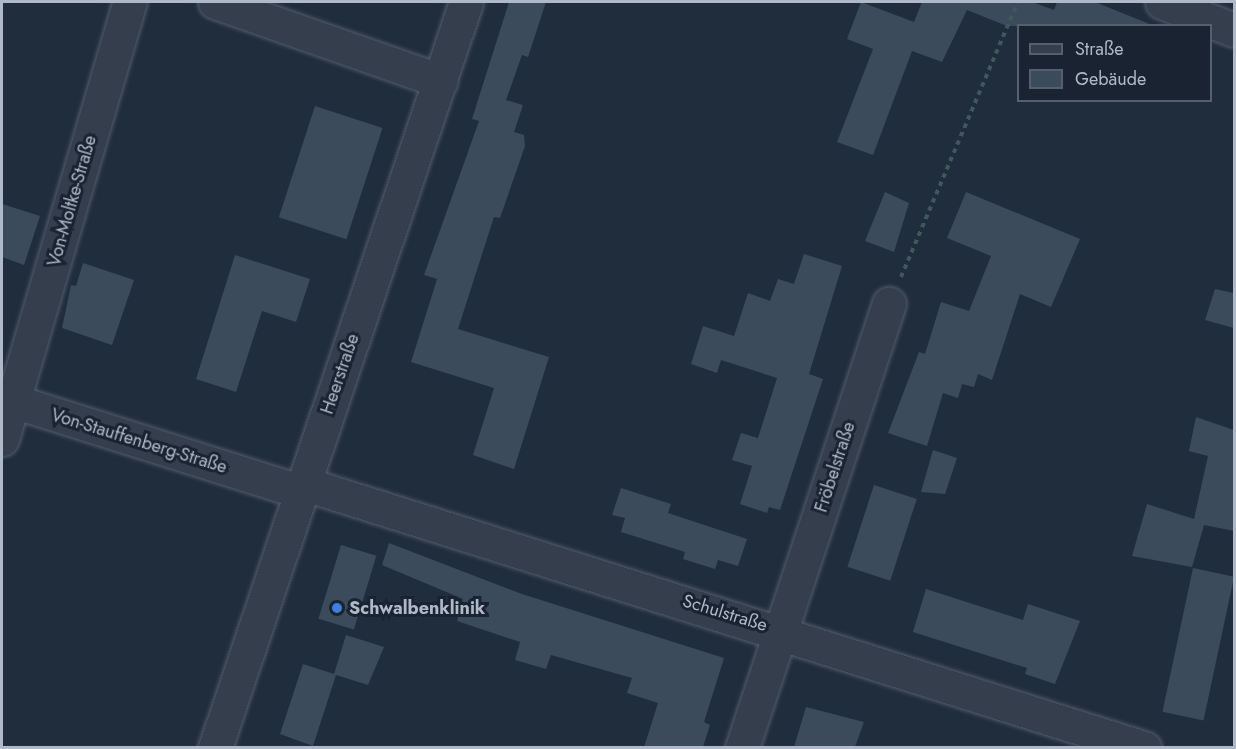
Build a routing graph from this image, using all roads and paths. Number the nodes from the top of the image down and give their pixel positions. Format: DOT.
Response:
graph roads {
  1 [pos="130,2"];
  2 [pos="215,2"];
  3 [pos="466,2"];
  4 [pos="1018,2"];
  5 [pos="1162,2"];
  6 [pos="1234,30"];
  7 [pos="441,81"];
  8 [pos="890,304"];
  9 [pos="13,401"];
  10 [pos="2,439"];
  11 [pos="304,488"];
  12 [pos="781,630"];
  13 [pos="215,747"];
  14 [pos="742,747"];
  15 [pos="1144,747"];
  1 -- 9 [label="street, Von-Moltke-Straße"];
  2 -- 7 [label="street"];
  3 -- 7 [label="street, Heerstraße"];
  4 -- 8 [label="path"];
  5 -- 6 [label="street"];
  7 -- 11 [label="street, Heerstraße"];
  8 -- 12 [label="street, Fröbelstraße"];
  9 -- 10 [label="street"];
  9 -- 11 [label="street, Von-Stauffenberg-Straße"];
  11 -- 12 [label="street, Schulstraße"];
  11 -- 13 [label="street, Heerstraße"];
  12 -- 14 [label="street, Fröbelstraße"];
  12 -- 15 [label="street, Schulstraße"];
}
